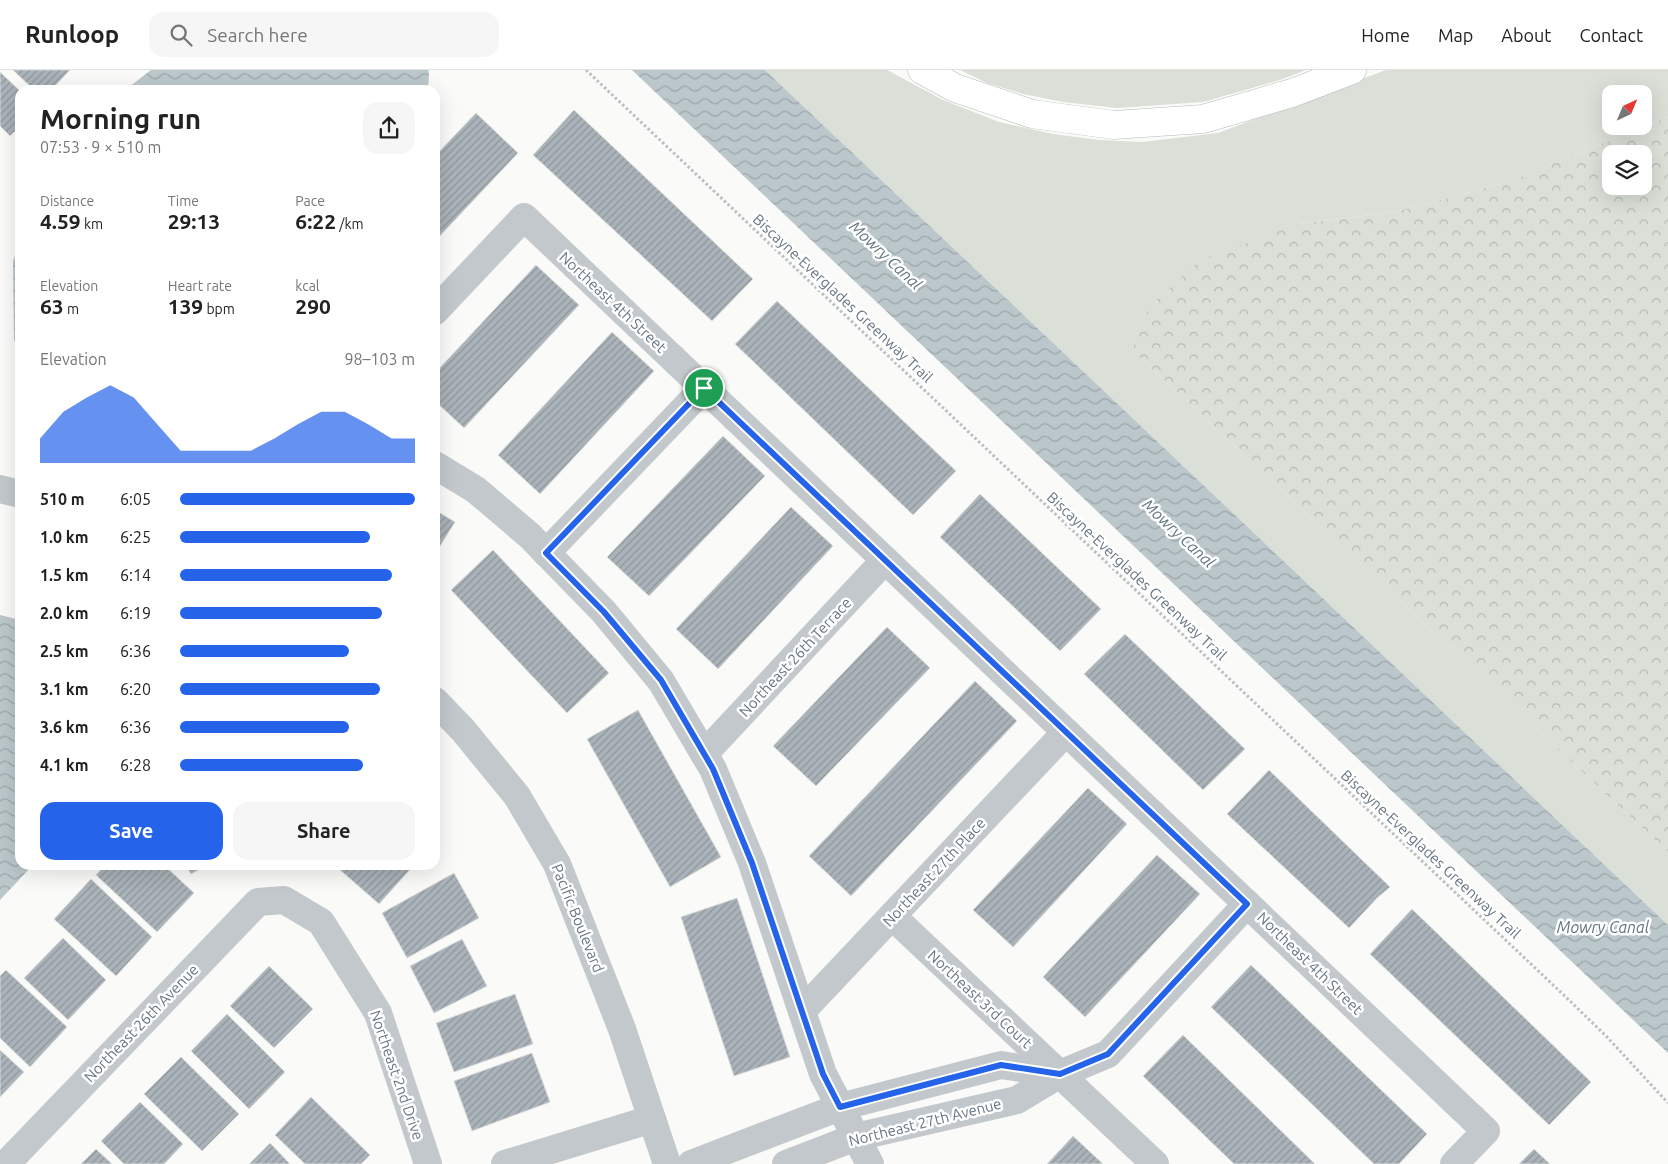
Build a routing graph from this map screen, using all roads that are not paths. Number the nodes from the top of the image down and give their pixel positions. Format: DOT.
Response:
graph roads {
  1 [pos="922,70"];
  2 [pos="1352,70"];
  3 [pos="440,307"];
  4 [pos="704,388"];
  5 [pos="440,468"];
  6 [pos="0,489"];
  7 [pos="15,493"];
  8 [pos="546,553"];
  9 [pos="885,560"];
  10 [pos="440,706"];
  11 [pos="1066,732"];
  12 [pos="704,754"];
  13 [pos="284,900"];
  14 [pos="1247,904"];
  15 [pos="892,916"];
  16 [pos="802,1012"];
  17 [pos="1060,1074"];
  18 [pos="840,1107"];
  19 [pos="652,1119"];
  20 [pos="856,1137"];
  21 [pos="658,1162"];
  22 [pos="6,1164"];
  23 [pos="428,1164"];
  24 [pos="505,1164"];
  25 [pos="691,1164"];
  26 [pos="786,1164"];
  27 [pos="870,1164"];
  28 [pos="1155,1164"];
  29 [pos="1454,1164"];
  1 -- 2 [label="highway"];
  3 -- 4 [label="street, Northeast 4th Street"];
  4 -- 8 [label="street"];
  4 -- 9 [label="street, Northeast 4th Street"];
  5 -- 8 [label="street"];
  6 -- 7 [label="street"];
  8 -- 12 [label="street"];
  9 -- 11 [label="street, Northeast 4th Street"];
  9 -- 12 [label="street, Northeast 26th Terrace"];
  10 -- 19 [label="street, Pacific Boulevard"];
  11 -- 14 [label="street, Northeast 4th Street"];
  11 -- 15 [label="street, Northeast 27th Place"];
  12 -- 16 [label="street"];
  13 -- 22 [label="street, Northeast 26th Avenue"];
  13 -- 23 [label="street, Northeast 2nd Drive"];
  14 -- 17 [label="street, Northeast 27th Avenue"];
  14 -- 29 [label="street, Northeast 4th Street"];
  15 -- 16 [label="street, Northeast 27th Place"];
  15 -- 17 [label="street, Northeast 3rd Court"];
  16 -- 18 [label="street"];
  17 -- 18 [label="street"];
  17 -- 20 [label="street, Northeast 27th Avenue"];
  17 -- 28 [label="street, Northeast 3rd Court"];
  18 -- 20 [label="street"];
  18 -- 25 [label="street"];
  19 -- 21 [label="street, Pacific Boulevard"];
  19 -- 24 [label="street"];
  20 -- 26 [label="street, Northeast 27th Avenue"];
  20 -- 27 [label="street"];
}
